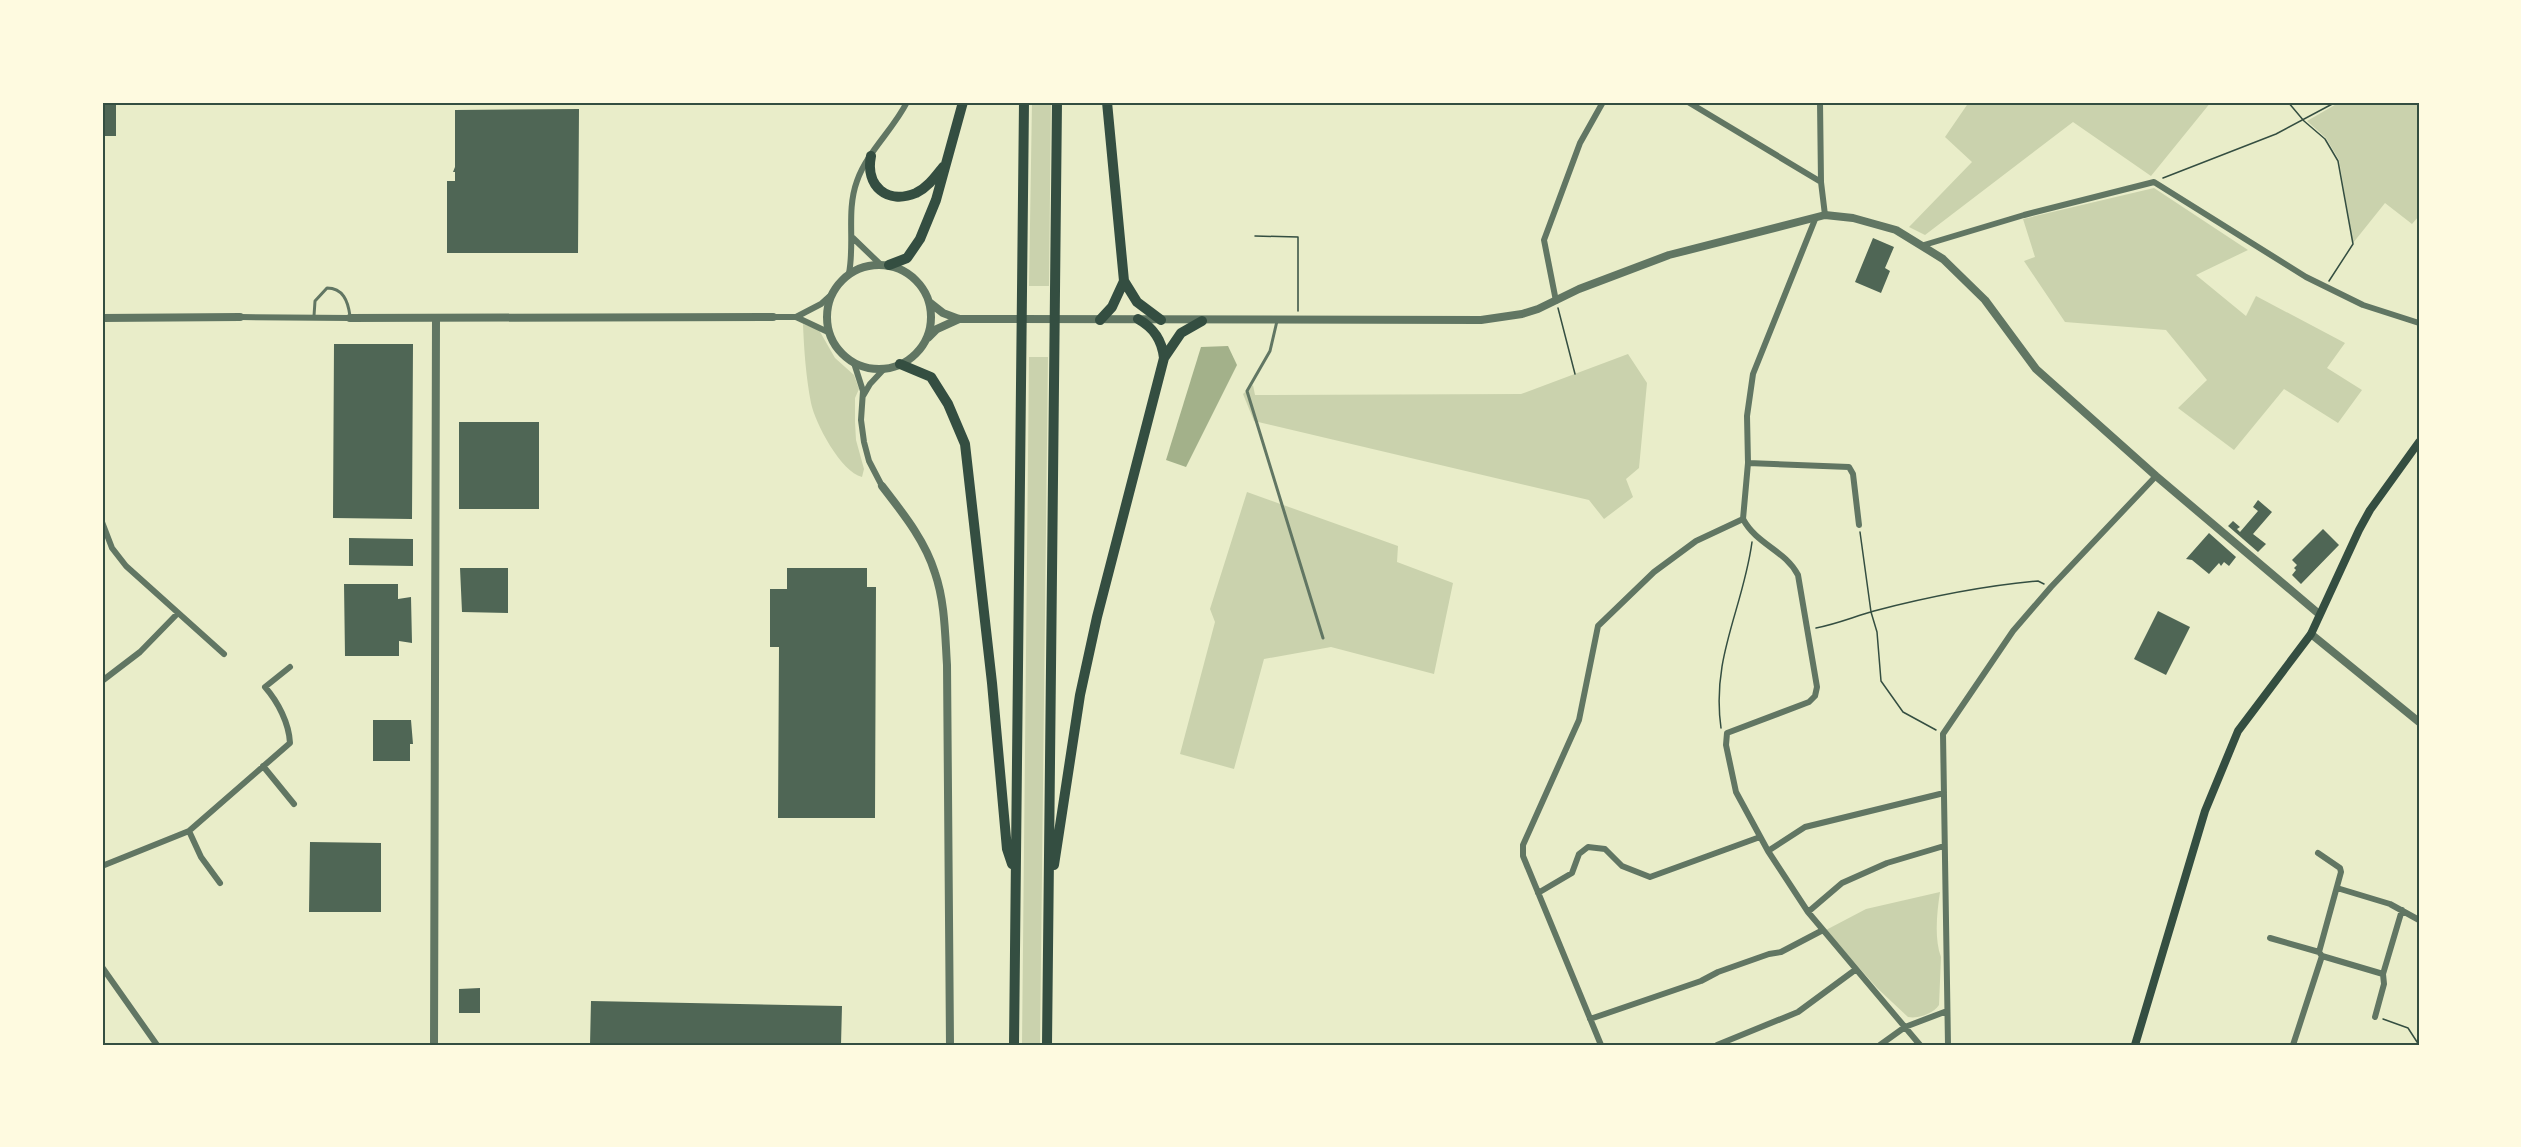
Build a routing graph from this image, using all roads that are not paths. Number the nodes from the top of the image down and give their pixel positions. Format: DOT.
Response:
graph roads {
  1 [pos="907,102"];
  2 [pos="963,102"];
  3 [pos="1024,102"];
  4 [pos="1057,102"];
  5 [pos="1107,102"];
  6 [pos="1603,102"];
  7 [pos="1688,102"];
  8 [pos="1820,102"];
  9 [pos="871,156"];
  10 [pos="947,162"];
  11 [pos="1821,182"];
  12 [pos="1825,215"];
  13 [pos="1816,218"];
  14 [pos="852,237"];
  15 [pos="1924,245"];
  16 [pos="884,265"];
  17 [pos="849,273"];
  18 [pos="1125,281"];
  19 [pos="831,295"];
  20 [pos="1556,301"];
  21 [pos="929,302"];
  22 [pos="240,317"];
  23 [pos="314,317"];
  24 [pos="773,317"];
  25 [pos="796,317"];
  26 [pos="102,318"];
  27 [pos="350,318"];
  28 [pos="436,318"];
  29 [pos="958,319"];
  30 [pos="1100,320"];
  31 [pos="1138,320"];
  32 [pos="1161,320"];
  33 [pos="1202,321"];
  34 [pos="1277,321"];
  35 [pos="2419,323"];
  36 [pos="828,332"];
  37 [pos="926,339"];
  38 [pos="1164,358"];
  39 [pos="854,363"];
  40 [pos="900,364"];
  41 [pos="884,369"];
  42 [pos="863,397"];
  43 [pos="2419,442"];
  44 [pos="1748,463"];
  45 [pos="2156,476"];
  46 [pos="882,486"];
  47 [pos="1743,519"];
  48 [pos="102,522"];
  49 [pos="1859,525"];
  50 [pos="178,613"];
  51 [pos="2319,614"];
  52 [pos="2311,634"];
  53 [pos="1323,638"];
  54 [pos="224,654"];
  55 [pos="290,667"];
  56 [pos="102,681"];
  57 [pos="2419,722"];
  58 [pos="263,766"];
  59 [pos="1944,793"];
  60 [pos="294,804"];
  61 [pos="189,831"];
  62 [pos="1760,837"];
  63 [pos="1944,846"];
  64 [pos="1768,851"];
  65 [pos="2318,853"];
  66 [pos="102,866"];
  67 [pos="1015,873"];
  68 [pos="220,883"];
  69 [pos="1049,883"];
  70 [pos="2337,888"];
  71 [pos="1538,893"];
  72 [pos="2402,910"];
  73 [pos="1808,912"];
  74 [pos="2419,920"];
  75 [pos="1823,930"];
  76 [pos="2270,938"];
  77 [pos="2320,954"];
  78 [pos="102,967"];
  79 [pos="1855,970"];
  80 [pos="2383,974"];
  81 [pos="1947,1011"];
  82 [pos="2375,1017"];
  83 [pos="1590,1019"];
  84 [pos="1905,1027"];
  85 [pos="157,1045"];
  86 [pos="434,1045"];
  87 [pos="950,1045"];
  88 [pos="1014,1045"];
  89 [pos="1047,1045"];
  90 [pos="1601,1045"];
  91 [pos="1717,1045"];
  92 [pos="1880,1045"];
  93 [pos="1920,1045"];
  94 [pos="1948,1045"];
  95 [pos="2135,1045"];
  96 [pos="2293,1045"];
  1 -- 9 [label="street"];
  2 -- 10 [label="highway"];
  3 -- 67 [label="highway"];
  4 -- 69 [label="highway"];
  5 -- 18 [label="highway"];
  6 -- 20 [label="street"];
  7 -- 11 [label="street"];
  8 -- 11 [label="street"];
  9 -- 10 [label="highway"];
  9 -- 14 [label="street"];
  10 -- 16 [label="highway"];
  11 -- 12 [label="street"];
  12 -- 13 [label="street"];
  12 -- 15 [label="street"];
  13 -- 20 [label="street"];
  13 -- 44 [label="street"];
  14 -- 16 [label="street"];
  14 -- 17 [label="street"];
  15 -- 35 [label="street"];
  15 -- 45 [label="street"];
  16 -- 17 [label="street"];
  16 -- 21 [label="street"];
  17 -- 19 [label="street"];
  18 -- 30 [label="highway"];
  18 -- 32 [label="highway"];
  19 -- 25 [label="street"];
  19 -- 36 [label="street"];
  20 -- 34 [label="street"];
  21 -- 29 [label="street"];
  21 -- 37 [label="street"];
  22 -- 23 [label="street"];
  22 -- 26 [label="street"];
  23 -- 27 [label="street"];
  23 -- 27 [label="lane"];
  24 -- 25 [label="street"];
  24 -- 28 [label="street"];
  25 -- 36 [label="street"];
  27 -- 28 [label="street"];
  28 -- 86 [label="street"];
  29 -- 30 [label="street"];
  29 -- 37 [label="street"];
  30 -- 31 [label="street"];
  31 -- 32 [label="street"];
  31 -- 38 [label="highway"];
  32 -- 33 [label="street"];
  33 -- 34 [label="street"];
  33 -- 38 [label="highway"];
  34 -- 53 [label="lane"];
  36 -- 39 [label="street"];
  37 -- 40 [label="street"];
  38 -- 69 [label="highway"];
  39 -- 41 [label="street"];
  39 -- 42 [label="street"];
  40 -- 41 [label="street"];
  40 -- 67 [label="highway"];
  41 -- 42 [label="street"];
  42 -- 46 [label="street"];
  43 -- 51 [label="main road"];
  44 -- 47 [label="street"];
  44 -- 49 [label="street"];
  45 -- 51 [label="street"];
  45 -- 59 [label="street"];
  46 -- 87 [label="street"];
  47 -- 62 [label="street"];
  47 -- 71 [label="street"];
  48 -- 50 [label="street"];
  50 -- 54 [label="street"];
  50 -- 56 [label="street"];
  51 -- 52 [label="main road"];
  52 -- 57 [label="street"];
  52 -- 95 [label="main road"];
  55 -- 58 [label="street"];
  58 -- 60 [label="street"];
  58 -- 61 [label="street"];
  59 -- 63 [label="street"];
  59 -- 64 [label="street"];
  61 -- 66 [label="street"];
  61 -- 68 [label="street"];
  62 -- 64 [label="street"];
  62 -- 71 [label="street"];
  63 -- 73 [label="street"];
  63 -- 81 [label="street"];
  64 -- 73 [label="street"];
  65 -- 70 [label="street"];
  67 -- 88 [label="highway"];
  69 -- 89 [label="highway"];
  70 -- 72 [label="street"];
  70 -- 77 [label="street"];
  71 -- 83 [label="street"];
  72 -- 74 [label="street"];
  72 -- 80 [label="street"];
  73 -- 75 [label="street"];
  75 -- 79 [label="street"];
  75 -- 83 [label="street"];
  76 -- 77 [label="street"];
  77 -- 80 [label="street"];
  77 -- 96 [label="street"];
  78 -- 85 [label="street"];
  79 -- 84 [label="street"];
  79 -- 91 [label="street"];
  80 -- 82 [label="street"];
  81 -- 84 [label="street"];
  81 -- 94 [label="street"];
  83 -- 90 [label="street"];
  84 -- 92 [label="street"];
  84 -- 93 [label="street"];
}
